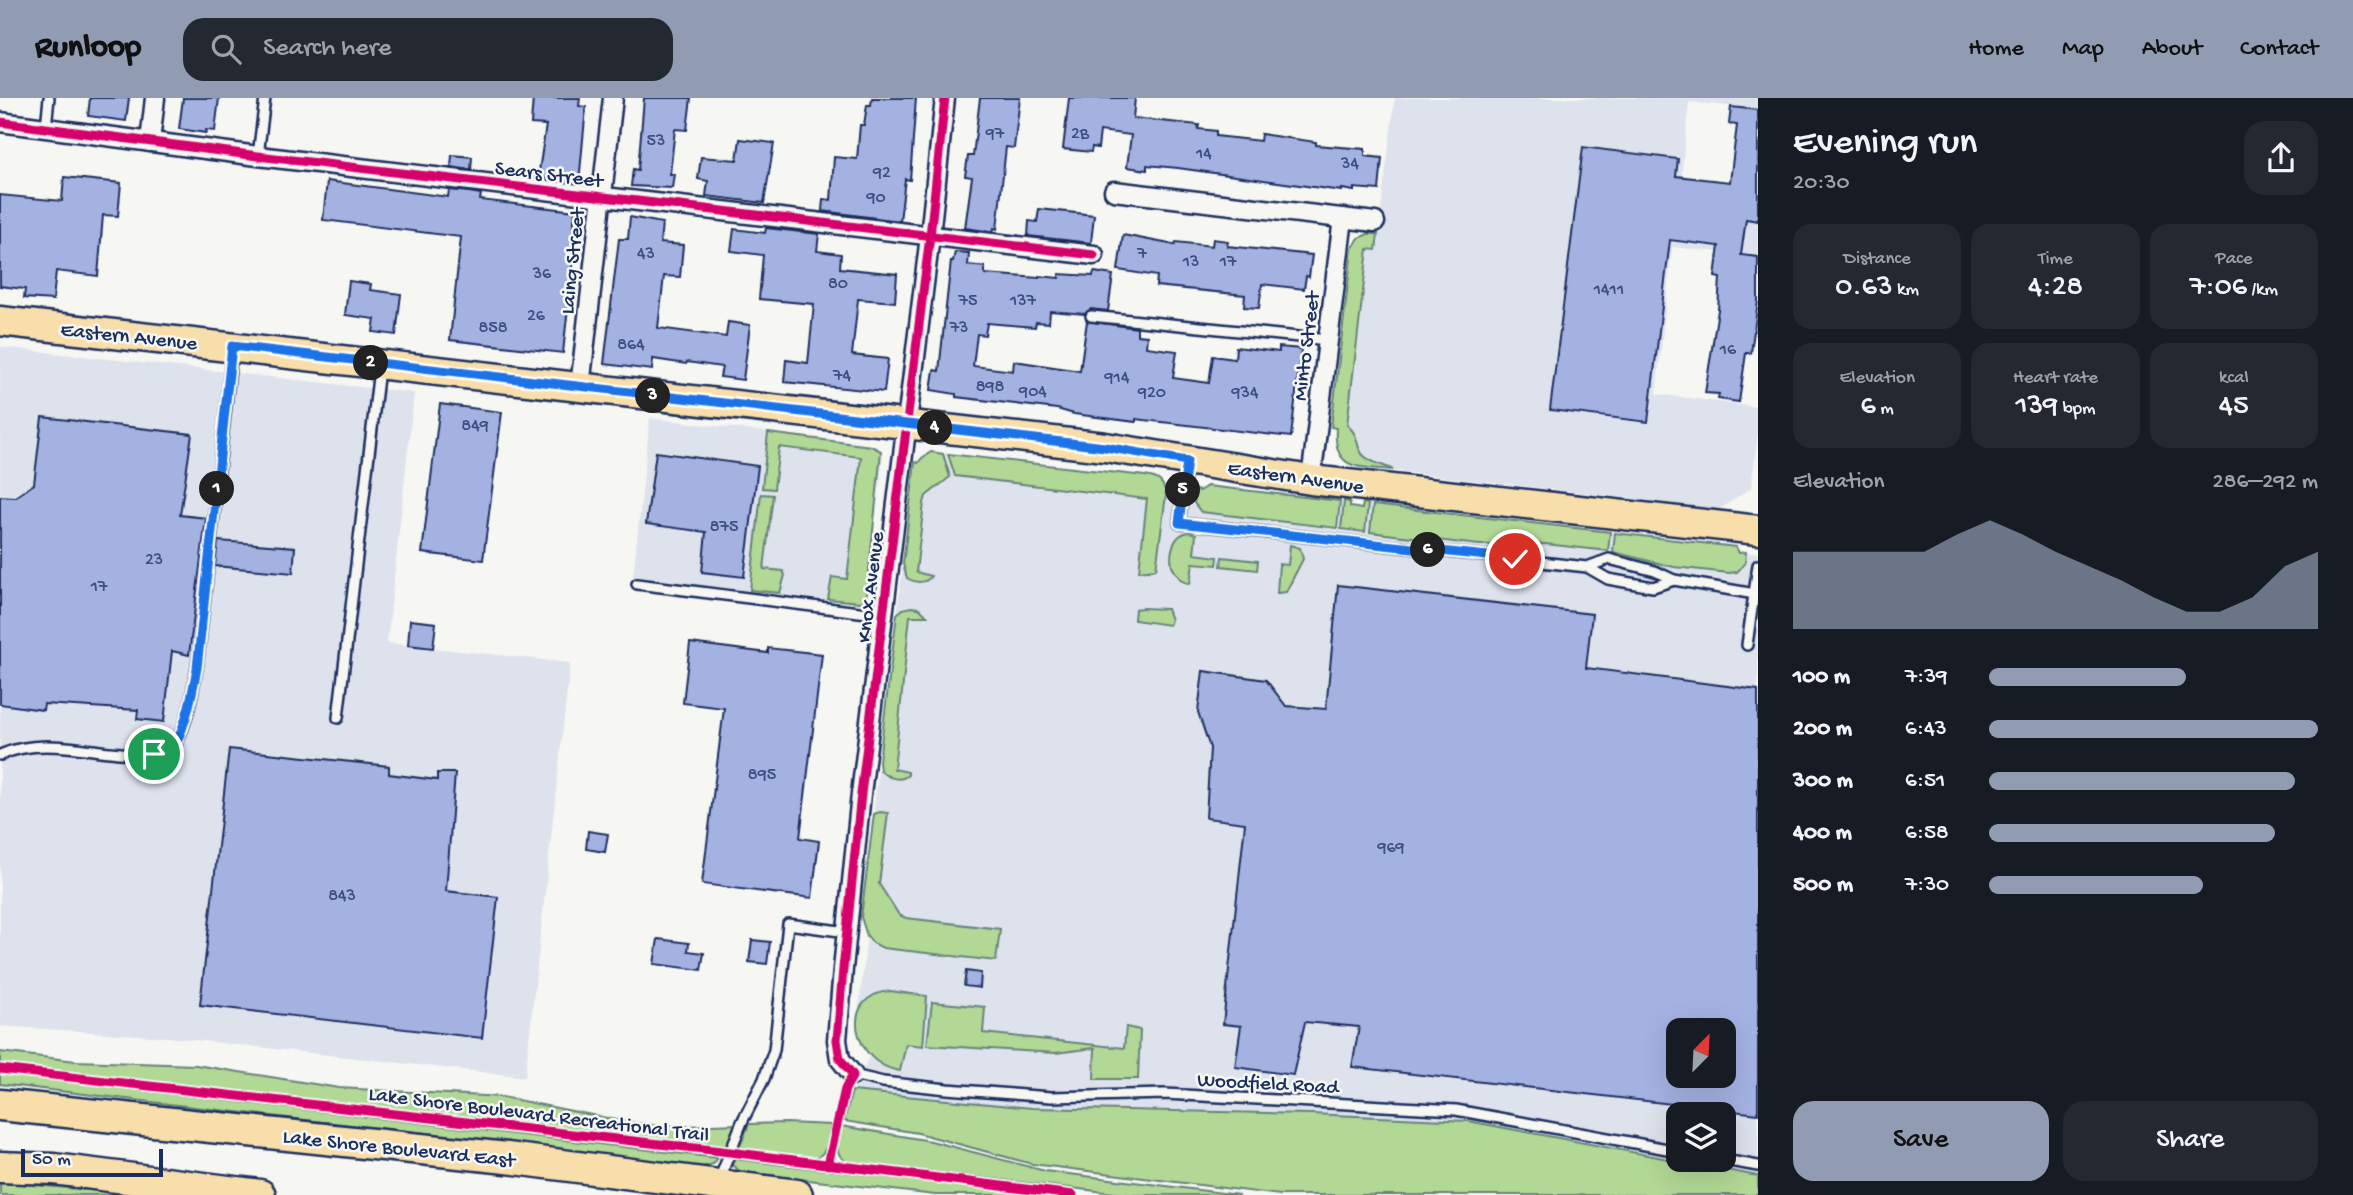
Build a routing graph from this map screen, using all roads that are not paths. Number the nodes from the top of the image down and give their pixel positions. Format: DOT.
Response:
graph roads {
  1 [pos="49,98"];
  2 [pos="155,98"];
  3 [pos="265,98"];
  4 [pos="613,98"];
  5 [pos="945,98"];
  6 [pos="0,122"];
  7 [pos="46,128"];
  8 [pos="150,142"];
  9 [pos="258,156"];
  10 [pos="1114,191"];
  11 [pos="601,196"];
  12 [pos="1343,218"];
  13 [pos="1375,222"];
  14 [pos="930,236"];
  15 [pos="1094,255"];
  16 [pos="1091,316"];
  17 [pos="0,321"];
  18 [pos="1328,340"];
  19 [pos="232,346"];
  20 [pos="379,364"];
  21 [pos="580,387"];
  22 [pos="906,425"];
  23 [pos="1187,461"];
  24 [pos="1311,480"];
  25 [pos="1758,530"];
  26 [pos="1758,565"];
  27 [pos="1587,567"];
  28 [pos="1674,580"];
  29 [pos="637,584"];
  30 [pos="1755,594"];
  31 [pos="883,615"];
  32 [pos="1747,645"];
  33 [pos="338,718"];
  34 [pos="0,755"];
  35 [pos="847,932"];
  36 [pos="853,1075"];
  37 [pos="0,1105"];
  38 [pos="1666,1149"];
  39 [pos="1736,1162"];
  40 [pos="0,1167"];
  41 [pos="1758,1167"];
  42 [pos="716,1190"];
  43 [pos="260,1195"];
  44 [pos="797,1195"];
  1 -- 7 [label="lane"];
  2 -- 8 [label="street"];
  3 -- 9 [label="lane"];
  4 -- 11 [label="street, Laing Street"];
  5 -- 14 [label="street, Knox Avenue"];
  6 -- 7 [label="street, Sears Street"];
  7 -- 8 [label="street, Sears Street"];
  8 -- 9 [label="street, Sears Street"];
  9 -- 11 [label="street, Sears Street"];
  10 -- 12 [label="street"];
  11 -- 14 [label="street, Sears Street"];
  11 -- 21 [label="street, Laing Street"];
  12 -- 13 [label="street"];
  12 -- 18 [label="street, Minto Street"];
  14 -- 15 [label="street, Sears Street"];
  14 -- 22 [label="street, Knox Avenue"];
  16 -- 18 [label="lane"];
  17 -- 19 [label="main road, Eastern Avenue"];
  18 -- 24 [label="street, Minto Street"];
  19 -- 20 [label="main road, Eastern Avenue"];
  19 -- 34 [label="lane"];
  20 -- 21 [label="main road, Eastern Avenue"];
  20 -- 33 [label="lane"];
  21 -- 22 [label="main road, Eastern Avenue"];
  22 -- 23 [label="main road, Eastern Avenue"];
  22 -- 31 [label="street, Knox Avenue"];
  23 -- 24 [label="main road, Eastern Avenue"];
  23 -- 27 [label="lane"];
  24 -- 25 [label="main road, Eastern Avenue"];
  26 -- 30 [label="lane"];
  27 -- 28 [label="lane"];
  27 -- 28 [label="lane"];
  28 -- 30 [label="lane"];
  29 -- 31 [label="lane"];
  30 -- 32 [label="lane"];
  31 -- 35 [label="street, Knox Avenue"];
  35 -- 36 [label="street, Knox Avenue"];
  35 -- 42 [label="lane"];
  36 -- 38 [label="lane, Woodfield Road"];
  37 -- 42 [label="highway, Lake Shore Boulevard East"];
  39 -- 41 [label="lane"];
  40 -- 43 [label="highway"];
  42 -- 44 [label="highway, Lake Shore Boulevard East"];
}
